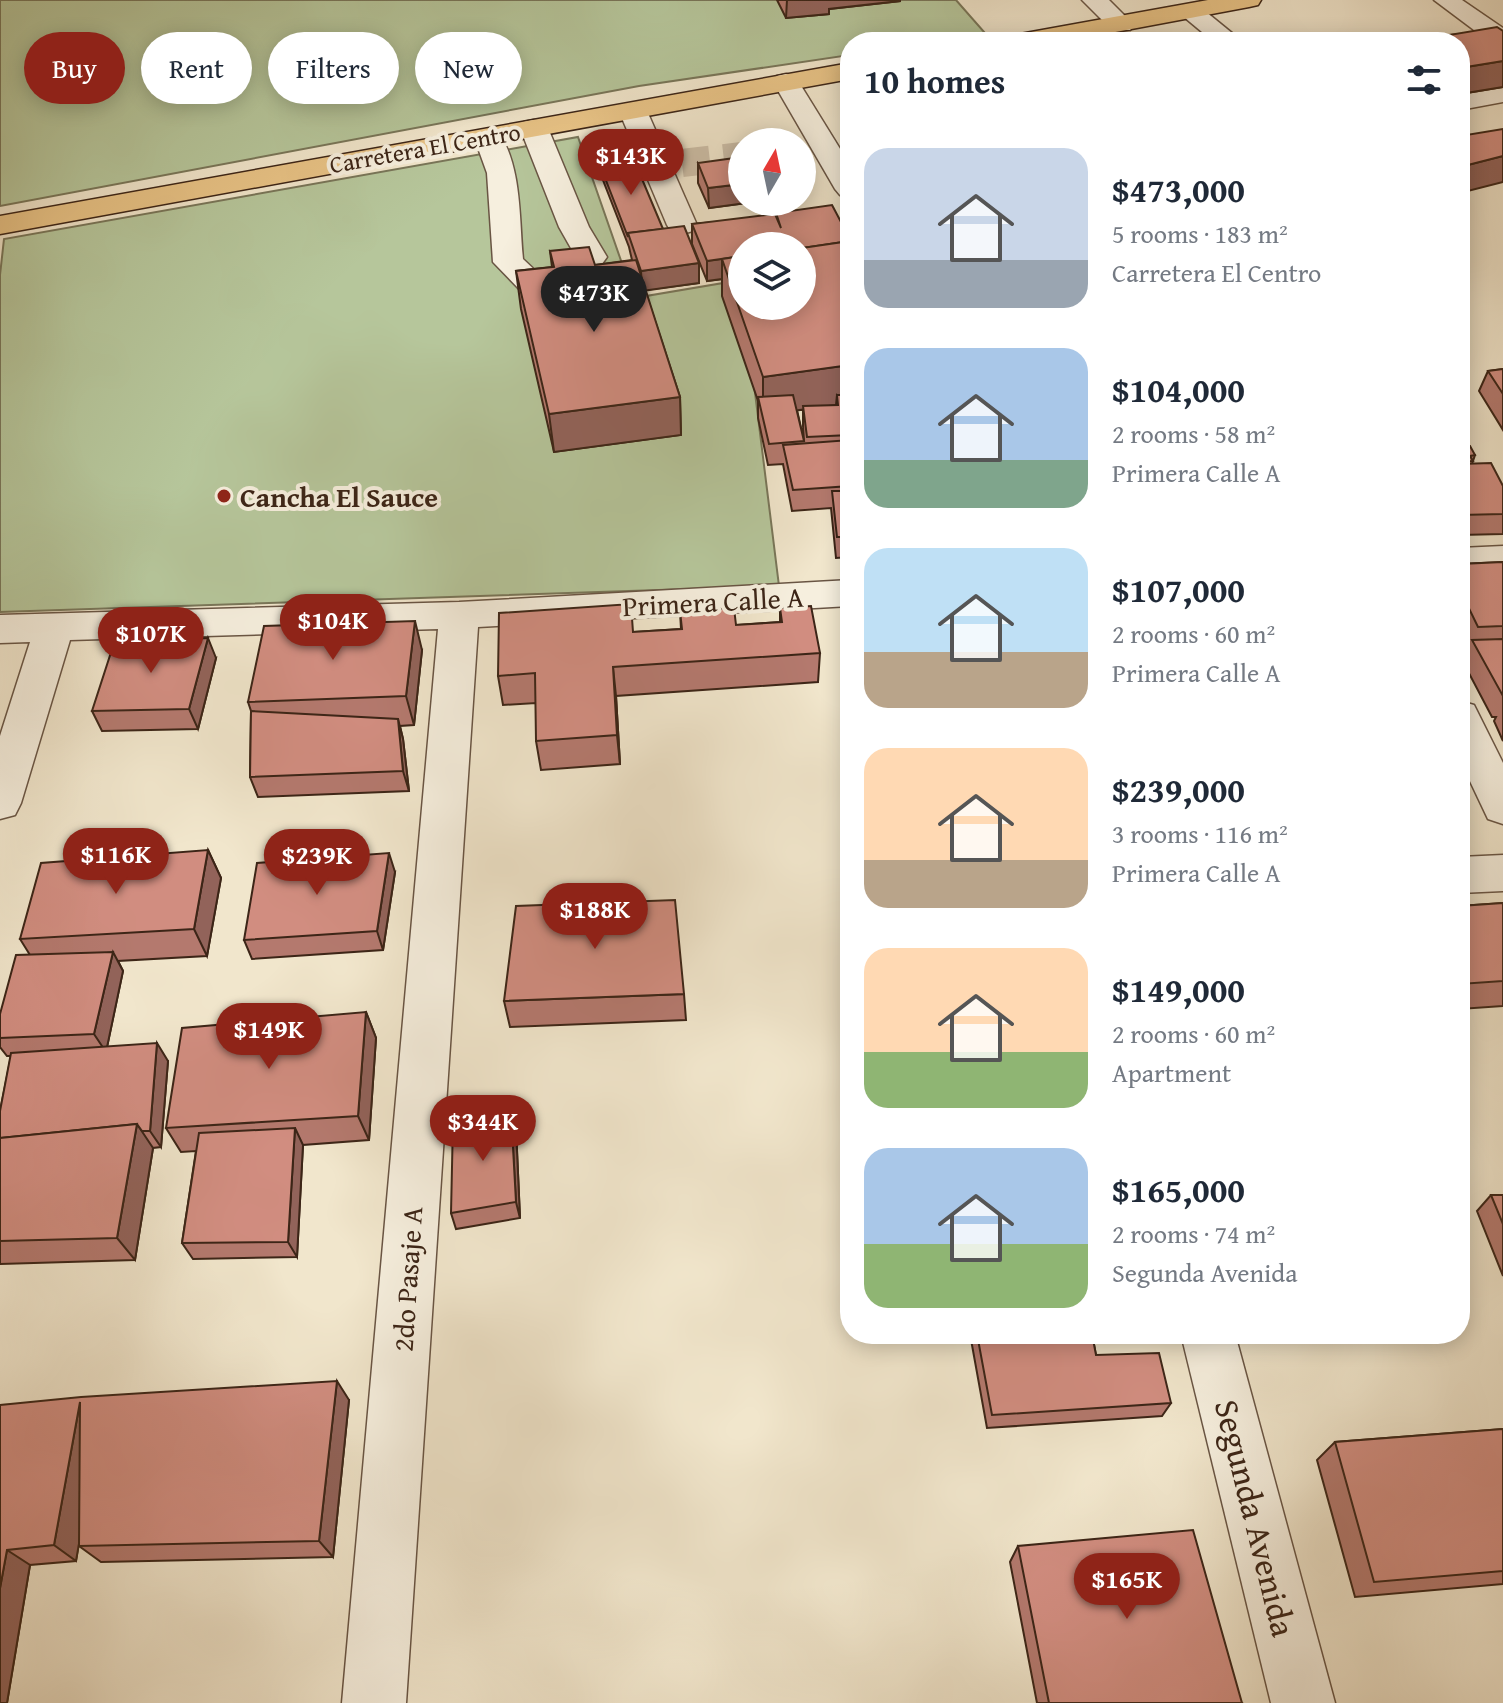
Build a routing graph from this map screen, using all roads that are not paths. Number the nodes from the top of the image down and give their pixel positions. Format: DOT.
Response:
graph roads {
  1 [pos="1094,0"];
  2 [pos="1249,0"];
  3 [pos="1446,0"];
  4 [pos="1208,6"];
  5 [pos="1121,25"];
  6 [pos="1079,32"];
  7 [pos="1224,32"];
  8 [pos="1503,40"];
  9 [pos="840,73"];
  10 [pos="786,82"];
  11 [pos="1503,94"];
  12 [pos="1470,100"];
  13 [pos="633,111"];
  14 [pos="534,128"];
  15 [pos="805,128"];
  16 [pos="488,137"];
  17 [pos="816,150"];
  18 [pos="840,178"];
  19 [pos="0,225"];
  20 [pos="682,225"];
  21 [pos="1503,559"];
  22 [pos="1470,561"];
  23 [pos="840,594"];
  24 [pos="459,615"];
  25 [pos="54,628"];
  26 [pos="0,629"];
  27 [pos="1470,737"];
  28 [pos="0,803"];
  29 [pos="1503,807"];
  30 [pos="1503,873"];
  31 [pos="1470,875"];
  32 [pos="1211,1344"];
  33 [pos="374,1703"];
  34 [pos="1303,1703"];
  1 -- 5 [label="street"];
  2 -- 4 [label="main road"];
  3 -- 8 [label="street"];
  4 -- 5 [label="main road"];
  4 -- 7 [label="street"];
  5 -- 6 [label="main road"];
  9 -- 10 [label="main road, Carretera El Centro"];
  10 -- 13 [label="main road, Carretera El Centro"];
  10 -- 15 [label="street"];
  11 -- 12 [label="street"];
  13 -- 14 [label="main road, Carretera El Centro"];
  13 -- 20 [label="street"];
  14 -- 16 [label="main road, Carretera El Centro"];
  14 -- 16 [label="street"];
  16 -- 19 [label="main road, Carretera El Centro"];
  17 -- 18 [label="street"];
  21 -- 22 [label="street"];
  23 -- 24 [label="street, Primera Calle A"];
  24 -- 25 [label="street, Primera Calle A"];
  24 -- 33 [label="street, 2do Pasaje A"];
  25 -- 26 [label="street, Primera Calle A"];
  25 -- 28 [label="street"];
  27 -- 29 [label="street"];
  30 -- 31 [label="street"];
  32 -- 34 [label="street, Segunda Avenida"];
}
